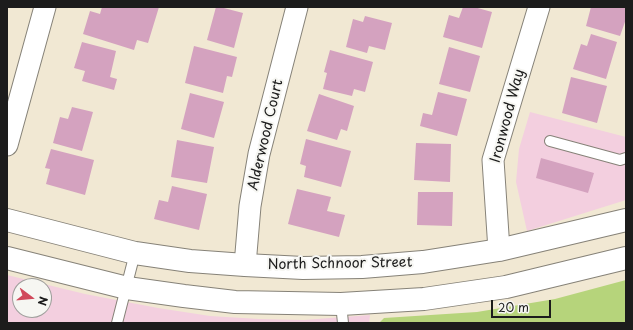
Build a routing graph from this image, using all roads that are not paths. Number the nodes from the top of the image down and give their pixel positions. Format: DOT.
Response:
graph roads {
  1 [pos="45,7"];
  2 [pos="297,7"];
  3 [pos="539,7"];
  4 [pos="550,141"];
  5 [pos="7,145"];
  6 [pos="626,158"];
  7 [pos="7,220"];
  8 [pos="626,220"];
  9 [pos="499,250"];
  10 [pos="134,253"];
  11 [pos="7,258"];
  12 [pos="626,258"];
  13 [pos="245,265"];
  14 [pos="127,288"];
  15 [pos="342,314"];
  16 [pos="117,323"];
  1 -- 5 [label="street"];
  2 -- 13 [label="street, Alderwood Court"];
  3 -- 9 [label="street, Ironwood Way"];
  4 -- 6 [label="lane"];
  7 -- 10 [label="street, North Schnoor Street"];
  8 -- 9 [label="street, North Schnoor Street"];
  9 -- 13 [label="street, North Schnoor Street"];
  10 -- 13 [label="street, North Schnoor Street"];
  10 -- 14 [label="lane"];
  11 -- 14 [label="street"];
  12 -- 15 [label="street"];
  14 -- 15 [label="street"];
  14 -- 16 [label="lane"];
}
